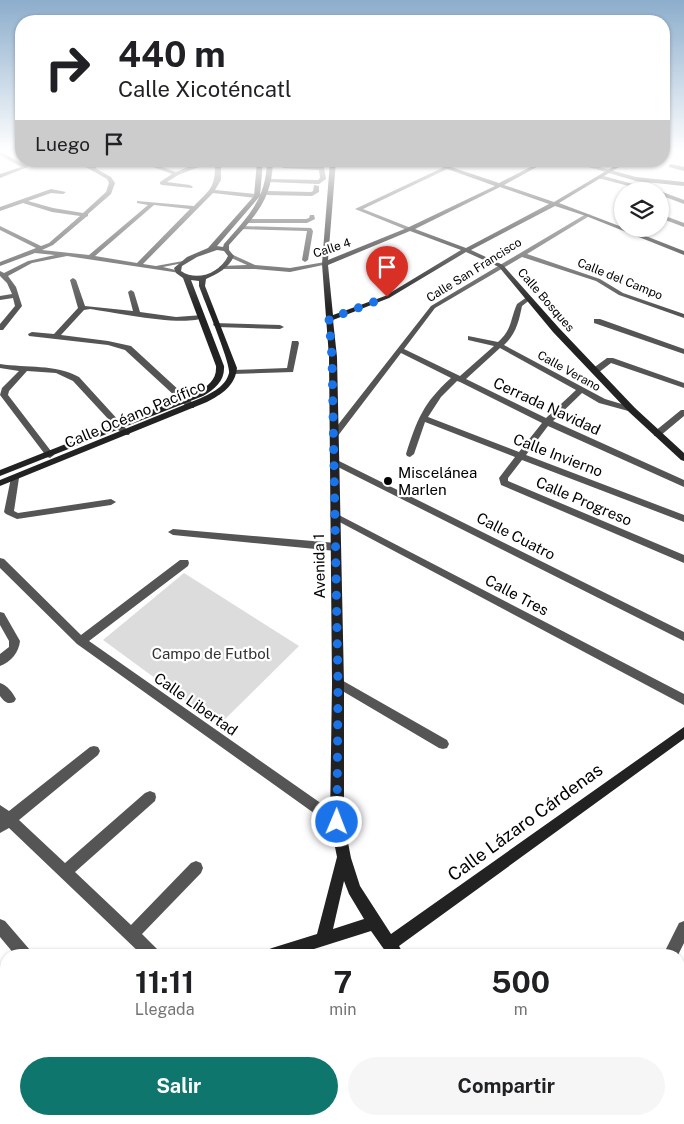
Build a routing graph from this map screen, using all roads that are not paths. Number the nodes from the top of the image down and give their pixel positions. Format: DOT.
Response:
graph roads {
  1 [pos="13,204"];
  2 [pos="34,204"];
  3 [pos="98,204"];
  4 [pos="151,204"];
  5 [pos="165,204"];
  6 [pos="198,204"];
  7 [pos="251,204"];
  8 [pos="261,204"];
  9 [pos="330,204"];
  10 [pos="368,204"];
  11 [pos="459,204"];
  12 [pos="554,204"];
  13 [pos="555,204"];
  14 [pos="195,208"];
  15 [pos="0,209"];
  16 [pos="86,215"];
  17 [pos="588,215"];
  18 [pos="312,216"];
  19 [pos="669,219"];
  20 [pos="247,220"];
  21 [pos="684,225"];
  22 [pos="0,228"];
  23 [pos="241,228"];
  24 [pos="409,229"];
  25 [pos="51,244"];
  26 [pos="41,248"];
  27 [pos="211,249"];
  28 [pos="226,250"];
  29 [pos="466,250"];
  30 [pos="34,251"];
  31 [pos="684,253"];
  32 [pos="55,254"];
  33 [pos="520,254"];
  34 [pos="231,256"];
  35 [pos="91,258"];
  36 [pos="305,260"];
  37 [pos="182,262"];
  38 [pos="0,264"];
  39 [pos="325,264"];
  40 [pos="138,265"];
  41 [pos="501,266"];
  42 [pos="153,267"];
  43 [pos="255,267"];
  44 [pos="221,268"];
  45 [pos="178,272"];
  46 [pos="2,274"];
  47 [pos="186,277"];
  48 [pos="203,278"];
  49 [pos="73,280"];
  50 [pos="130,292"];
  51 [pos="16,295"];
  52 [pos="0,298"];
  53 [pos="529,298"];
  54 [pos="82,308"];
  55 [pos="137,313"];
  56 [pos="684,316"];
  57 [pos="200,317"];
  58 [pos="329,319"];
  59 [pos="598,321"];
  60 [pos="280,327"];
  61 [pos="0,328"];
  62 [pos="218,328"];
  63 [pos="207,333"];
  64 [pos="32,334"];
  65 [pos="56,337"];
  66 [pos="471,338"];
  67 [pos="294,343"];
  68 [pos="499,345"];
  69 [pos="400,350"];
  70 [pos="684,352"];
  71 [pos="0,366"];
  72 [pos="24,370"];
  73 [pos="595,371"];
  74 [pos="234,372"];
  75 [pos="458,379"];
  76 [pos="684,386"];
  77 [pos="581,390"];
  78 [pos="188,403"];
  79 [pos="632,410"];
  80 [pos="684,412"];
  81 [pos="422,418"];
  82 [pos="547,422"];
  83 [pos="123,430"];
  84 [pos="657,434"];
  85 [pos="334,436"];
  86 [pos="50,454"];
  87 [pos="410,454"];
  88 [pos="521,455"];
  89 [pos="684,458"];
  90 [pos="335,462"];
  91 [pos="0,474"];
  92 [pos="15,478"];
  93 [pos="0,483"];
  94 [pos="684,484"];
  95 [pos="111,502"];
  96 [pos="335,516"];
  97 [pos="684,519"];
  98 [pos="173,532"];
  99 [pos="336,547"];
  100 [pos="684,559"];
  101 [pos="0,562"];
  102 [pos="184,563"];
  103 [pos="0,616"];
  104 [pos="684,637"];
  105 [pos="81,641"];
  106 [pos="0,661"];
  107 [pos="338,682"];
  108 [pos="0,688"];
  109 [pos="10,699"];
  110 [pos="684,700"];
  111 [pos="684,732"];
  112 [pos="443,744"];
  113 [pos="94,751"];
  114 [pos="150,796"];
  115 [pos="7,817"];
  116 [pos="337,822"];
  117 [pos="344,858"];
  118 [pos="196,868"];
  119 [pos="65,872"];
  120 [pos="374,923"];
  121 [pos="0,926"];
  122 [pos="684,928"];
  123 [pos="131,935"];
  124 [pos="323,939"];
  125 [pos="20,949"];
  126 [pos="146,949"];
  127 [pos="291,949"];
  128 [pos="392,949"];
  129 [pos="394,949"];
  130 [pos="673,949"];
  1 -- 15 [label="street"];
  2 -- 16 [label="street"];
  3 -- 16 [label="street"];
  4 -- 35 [label="street"];
  5 -- 14 [label="street"];
  6 -- 14 [label="street"];
  7 -- 27 [label="street"];
  8 -- 20 [label="street"];
  9 -- 39 [label="street, Avenida 1"];
  10 -- 24 [label="street, Calle Bosques"];
  11 -- 24 [label="street, Calle 4"];
  12 -- 29 [label="street"];
  13 -- 17 [label="street"];
  14 -- 40 [label="street"];
  16 -- 25 [label="street"];
  17 -- 31 [label="street"];
  17 -- 33 [label="street, Calle San Francisco"];
  18 -- 20 [label="street"];
  19 -- 21 [label="street"];
  20 -- 23 [label="street"];
  22 -- 26 [label="street"];
  23 -- 28 [label="street"];
  23 -- 36 [label="street"];
  24 -- 29 [label="street, Calle Bosques"];
  24 -- 39 [label="street, Calle 4"];
  25 -- 26 [label="street"];
  25 -- 32 [label="street"];
  26 -- 30 [label="street"];
  27 -- 28 [label="street"];
  27 -- 37 [label="street"];
  28 -- 34 [label="street"];
  29 -- 41 [label="street, Calle Bosques"];
  29 -- 58 [label="street"];
  30 -- 32 [label="street"];
  30 -- 38 [label="street"];
  32 -- 35 [label="street"];
  32 -- 46 [label="street"];
  33 -- 41 [label="street, Calle San Francisco"];
  33 -- 56 [label="street, Calle del Campo"];
  34 -- 43 [label="street, Calle 4"];
  34 -- 44 [label="street"];
  35 -- 40 [label="street"];
  37 -- 42 [label="street"];
  37 -- 45 [label="street"];
  39 -- 43 [label="street, Calle 4"];
  39 -- 58 [label="street, Avenida 1"];
  40 -- 42 [label="street"];
  41 -- 53 [label="street, Calle Bosques"];
  41 -- 69 [label="street, Calle San Francisco"];
  42 -- 45 [label="street"];
  43 -- 44 [label="street, Calle 4"];
  44 -- 48 [label="street"];
  45 -- 47 [label="street"];
  46 -- 51 [label="street"];
  47 -- 48 [label="street"];
  47 -- 57 [label="street, Calle Océano Pacífico"];
  48 -- 62 [label="street"];
  49 -- 54 [label="street"];
  50 -- 55 [label="street"];
  51 -- 52 [label="street"];
  51 -- 61 [label="street"];
  53 -- 68 [label="street"];
  53 -- 73 [label="street, Calle Bosques"];
  54 -- 55 [label="street"];
  54 -- 65 [label="street"];
  55 -- 57 [label="street"];
  57 -- 63 [label="street, Calle Océano Pacífico"];
  58 -- 85 [label="street, Avenida 1"];
  59 -- 70 [label="street"];
  60 -- 62 [label="street"];
  62 -- 63 [label="street"];
  62 -- 74 [label="street"];
  63 -- 78 [label="street, Calle Océano Pacífico"];
  64 -- 65 [label="street"];
  65 -- 78 [label="street"];
  66 -- 68 [label="street, Calle Verano"];
  67 -- 74 [label="street"];
  68 -- 75 [label="street"];
  68 -- 77 [label="street, Calle Verano"];
  69 -- 75 [label="street, Cerrada Navidad"];
  69 -- 85 [label="street, Calle San Francisco"];
  71 -- 72 [label="street"];
  72 -- 83 [label="street"];
  72 -- 86 [label="street"];
  73 -- 76 [label="street"];
  73 -- 79 [label="street, Calle Bosques"];
  74 -- 78 [label="street, Calle Océano Pacífico"];
  75 -- 81 [label="street"];
  75 -- 82 [label="street, Cerrada Navidad"];
  77 -- 79 [label="street, Calle Verano"];
  77 -- 82 [label="street"];
  78 -- 83 [label="street, Calle Océano Pacífico"];
  79 -- 84 [label="street, Calle Bosques"];
  80 -- 84 [label="street"];
  81 -- 87 [label="street"];
  81 -- 88 [label="street, Calle Invierno"];
  82 -- 88 [label="street"];
  82 -- 94 [label="street, Cerrada Navidad"];
  83 -- 86 [label="street, Calle Océano Pacífico"];
  83 -- 92 [label="street, Calle Océano Pacífico"];
  84 -- 89 [label="street, Calle Bosques"];
  85 -- 90 [label="street, Avenida 1"];
  86 -- 91 [label="street, Calle Océano Pacífico"];
  88 -- 97 [label="street, Calle Invierno"];
  88 -- 100 [label="street, Calle Progreso"];
  90 -- 96 [label="street, Avenida 1"];
  90 -- 104 [label="street, Calle Cuatro"];
  92 -- 93 [label="street, Calle Océano Pacífico"];
  92 -- 95 [label="street"];
  96 -- 99 [label="street, Avenida 1"];
  96 -- 110 [label="street, Calle Tres"];
  98 -- 99 [label="street"];
  99 -- 107 [label="street, Avenida 1"];
  101 -- 105 [label="street, Calle Libertad"];
  102 -- 105 [label="street"];
  103 -- 106 [label="street"];
  105 -- 116 [label="street, Calle Libertad"];
  107 -- 112 [label="street"];
  107 -- 116 [label="street, Avenida 1"];
  108 -- 109 [label="street"];
  111 -- 129 [label="street, Calle Lázaro Cárdenas"];
  113 -- 115 [label="street"];
  114 -- 119 [label="street"];
  115 -- 119 [label="street"];
  116 -- 117 [label="street, Avenida 1"];
  117 -- 120 [label="street, Avenida 1"];
  117 -- 124 [label="street"];
  118 -- 123 [label="street"];
  119 -- 123 [label="street"];
  120 -- 124 [label="street"];
  120 -- 128 [label="street, Avenida 1"];
  121 -- 125 [label="street"];
  122 -- 130 [label="street"];
  123 -- 126 [label="street"];
  124 -- 127 [label="street"];
}
